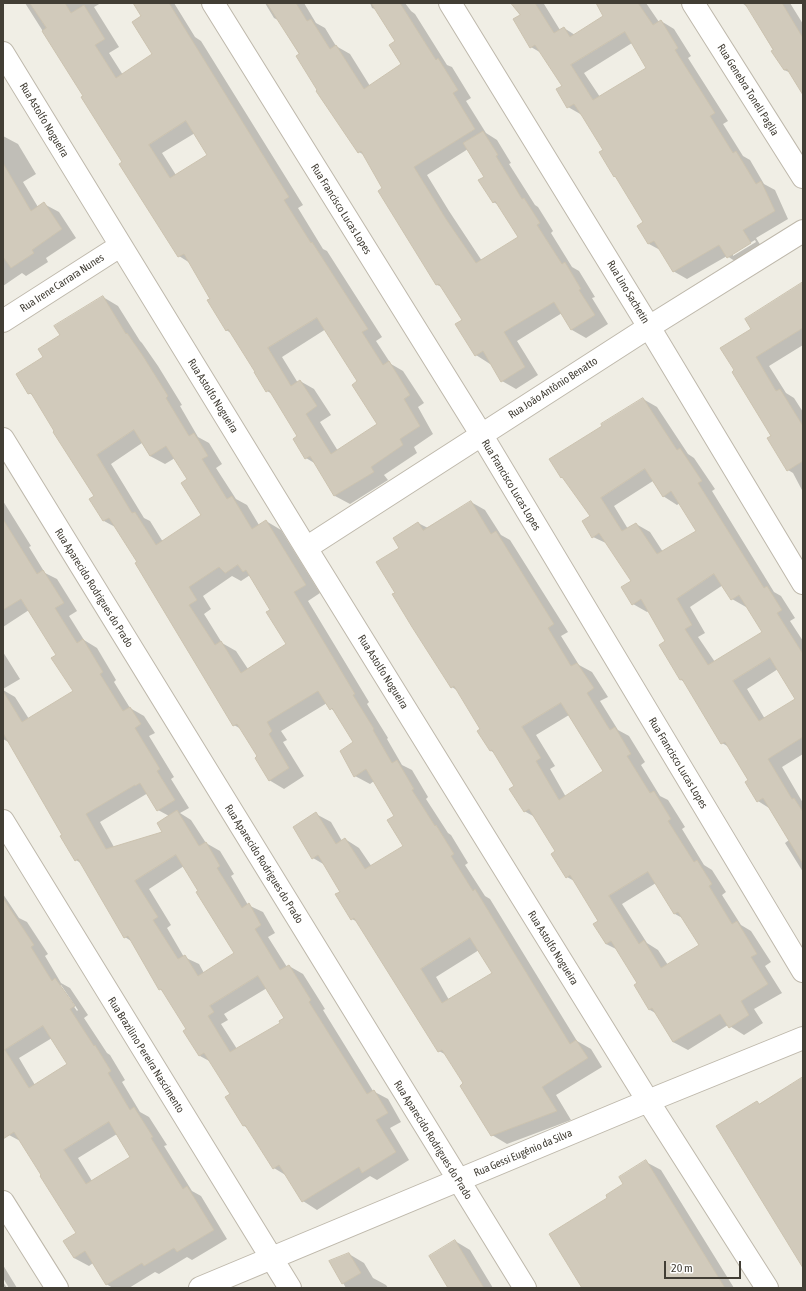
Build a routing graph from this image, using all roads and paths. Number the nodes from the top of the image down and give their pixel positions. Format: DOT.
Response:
graph roads {
  1 [pos="213,3"];
  2 [pos="450,3"];
  3 [pos="693,3"];
  4 [pos="3,53"];
  5 [pos="10,80"];
  6 [pos="803,177"];
  7 [pos="803,231"];
  8 [pos="120,246"];
  9 [pos="3,321"];
  10 [pos="649,327"];
  11 [pos="481,434"];
  12 [pos="3,439"];
  13 [pos="306,548"];
  14 [pos="803,583"];
  15 [pos="3,821"];
  16 [pos="803,971"];
  17 [pos="803,1038"];
  18 [pos="648,1101"];
  19 [pos="458,1180"];
  20 [pos="3,1202"];
  21 [pos="271,1259"];
  22 [pos="57,1288"];
  23 [pos="200,1288"];
  24 [pos="290,1288"];
  25 [pos="525,1288"];
  26 [pos="767,1288"];
  1 -- 11 [label="street, Rua Francisco Lucas Lopes"];
  2 -- 10 [label="street, Rua Lino Sachetin"];
  3 -- 6 [label="street, Rua Genebra Toneli Paglia"];
  4 -- 5 [label="street, Rua Astolfo Nogueira"];
  5 -- 8 [label="street, Rua Astolfo Nogueira"];
  7 -- 10 [label="street, Rua João Antônio Benatto"];
  8 -- 9 [label="street, Rua Irene Carrara Nunes"];
  8 -- 13 [label="street, Rua Astolfo Nogueira"];
  10 -- 11 [label="street, Rua João Antônio Benatto"];
  10 -- 14 [label="street, Rua Lino Sachetin"];
  11 -- 13 [label="street, Rua João Antônio Benatto"];
  11 -- 16 [label="street, Rua Francisco Lucas Lopes"];
  12 -- 19 [label="street, Rua Aparecido Rodrigues do Prado"];
  13 -- 18 [label="street, Rua Astolfo Nogueira"];
  15 -- 21 [label="street, Rua Brazilino Pereira Nascimento"];
  17 -- 18 [label="street, Rua Gessi Eugênio da Silva"];
  18 -- 19 [label="street, Rua Gessi Eugênio da Silva"];
  18 -- 26 [label="street, Rua Astolfo Nogueira"];
  19 -- 21 [label="street, Rua Gessi Eugênio da Silva"];
  19 -- 25 [label="street, Rua Aparecido Rodrigues do Prado"];
  20 -- 22 [label="street"];
  21 -- 23 [label="street, Rua Gessi Eugênio da Silva"];
  21 -- 24 [label="street, Rua Brazilino Pereira Nascimento"];
}
